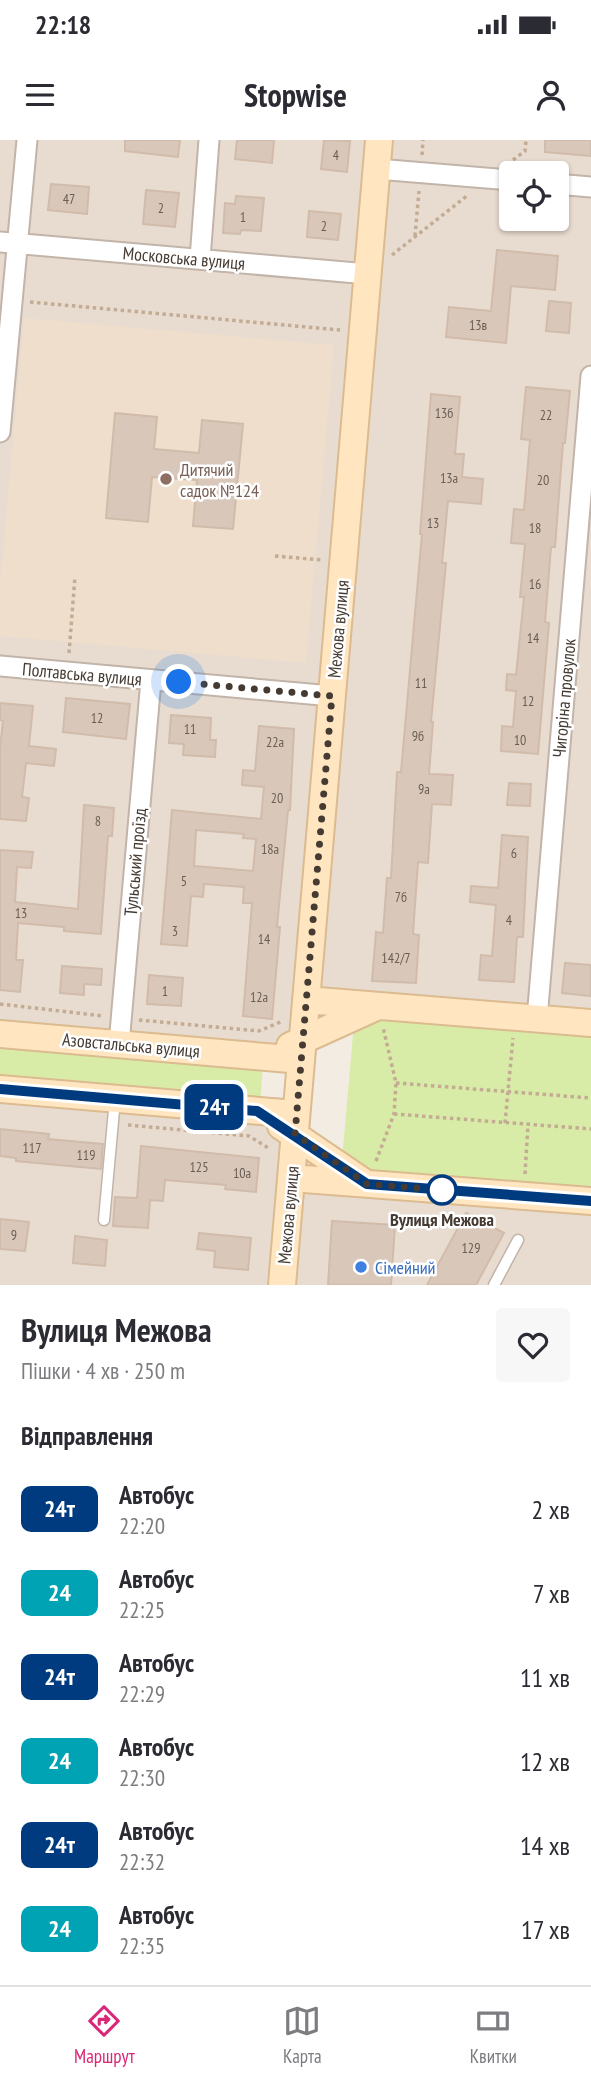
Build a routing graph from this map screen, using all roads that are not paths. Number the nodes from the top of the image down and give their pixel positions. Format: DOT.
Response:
graph roads {
  1 [pos="27,140"];
  2 [pos="209,140"];
  3 [pos="379,140"];
  4 [pos="377,169"];
  5 [pos="499,179"];
  6 [pos="569,185"];
  7 [pos="591,187"];
  8 [pos="9,242"];
  9 [pos="200,259"];
  10 [pos="368,274"];
  11 [pos="591,376"];
  12 [pos="0,432"];
  13 [pos="0,666"];
  14 [pos="151,680"];
  15 [pos="332,696"];
  16 [pos="377,1006"];
  17 [pos="525,1023"];
  18 [pos="591,1023"];
  19 [pos="299,1030"];
  20 [pos="0,1034"];
  21 [pos="119,1044"];
  22 [pos="0,1089"];
  23 [pos="115,1099"];
  24 [pos="289,1134"];
  25 [pos="291,1178"];
  26 [pos="367,1184"];
  27 [pos="591,1201"];
  28 [pos="104,1220"];
  29 [pos="518,1240"];
  30 [pos="282,1285"];
  31 [pos="494,1285"];
  1 -- 8 [label="street"];
  2 -- 9 [label="street"];
  3 -- 4 [label="street, Межова вулиця"];
  4 -- 5 [label="street"];
  4 -- 10 [label="street, Межова вулиця"];
  6 -- 7 [label="street"];
  8 -- 9 [label="street, Московська вулиця"];
  8 -- 12 [label="street"];
  9 -- 10 [label="street, Московська вулиця"];
  10 -- 15 [label="street, Межова вулиця"];
  11 -- 17 [label="street, Чигоріна провулок"];
  13 -- 14 [label="street, Полтавська вулиця"];
  14 -- 15 [label="street, Полтавська вулиця"];
  14 -- 21 [label="street, Тульський проїзд"];
  15 -- 19 [label="street, Межова вулиця"];
  16 -- 17 [label="street, Азовстальська вулиця"];
  16 -- 19 [label="street, Азовстальська вулиця"];
  16 -- 19 [label="street, Азовстальська вулиця"];
  17 -- 18 [label="street, Азовстальська вулиця"];
  19 -- 21 [label="street, Азовстальська вулиця"];
  19 -- 24 [label="street, Межова вулиця"];
  20 -- 21 [label="street, Азовстальська вулиця"];
  22 -- 23 [label="street"];
  23 -- 24 [label="street"];
  23 -- 28 [label="lane"];
  24 -- 25 [label="street, Межова вулиця"];
  24 -- 26 [label="street"];
  25 -- 26 [label="street"];
  25 -- 30 [label="street, Межова вулиця"];
  26 -- 27 [label="street"];
  29 -- 31 [label="lane"];
}
